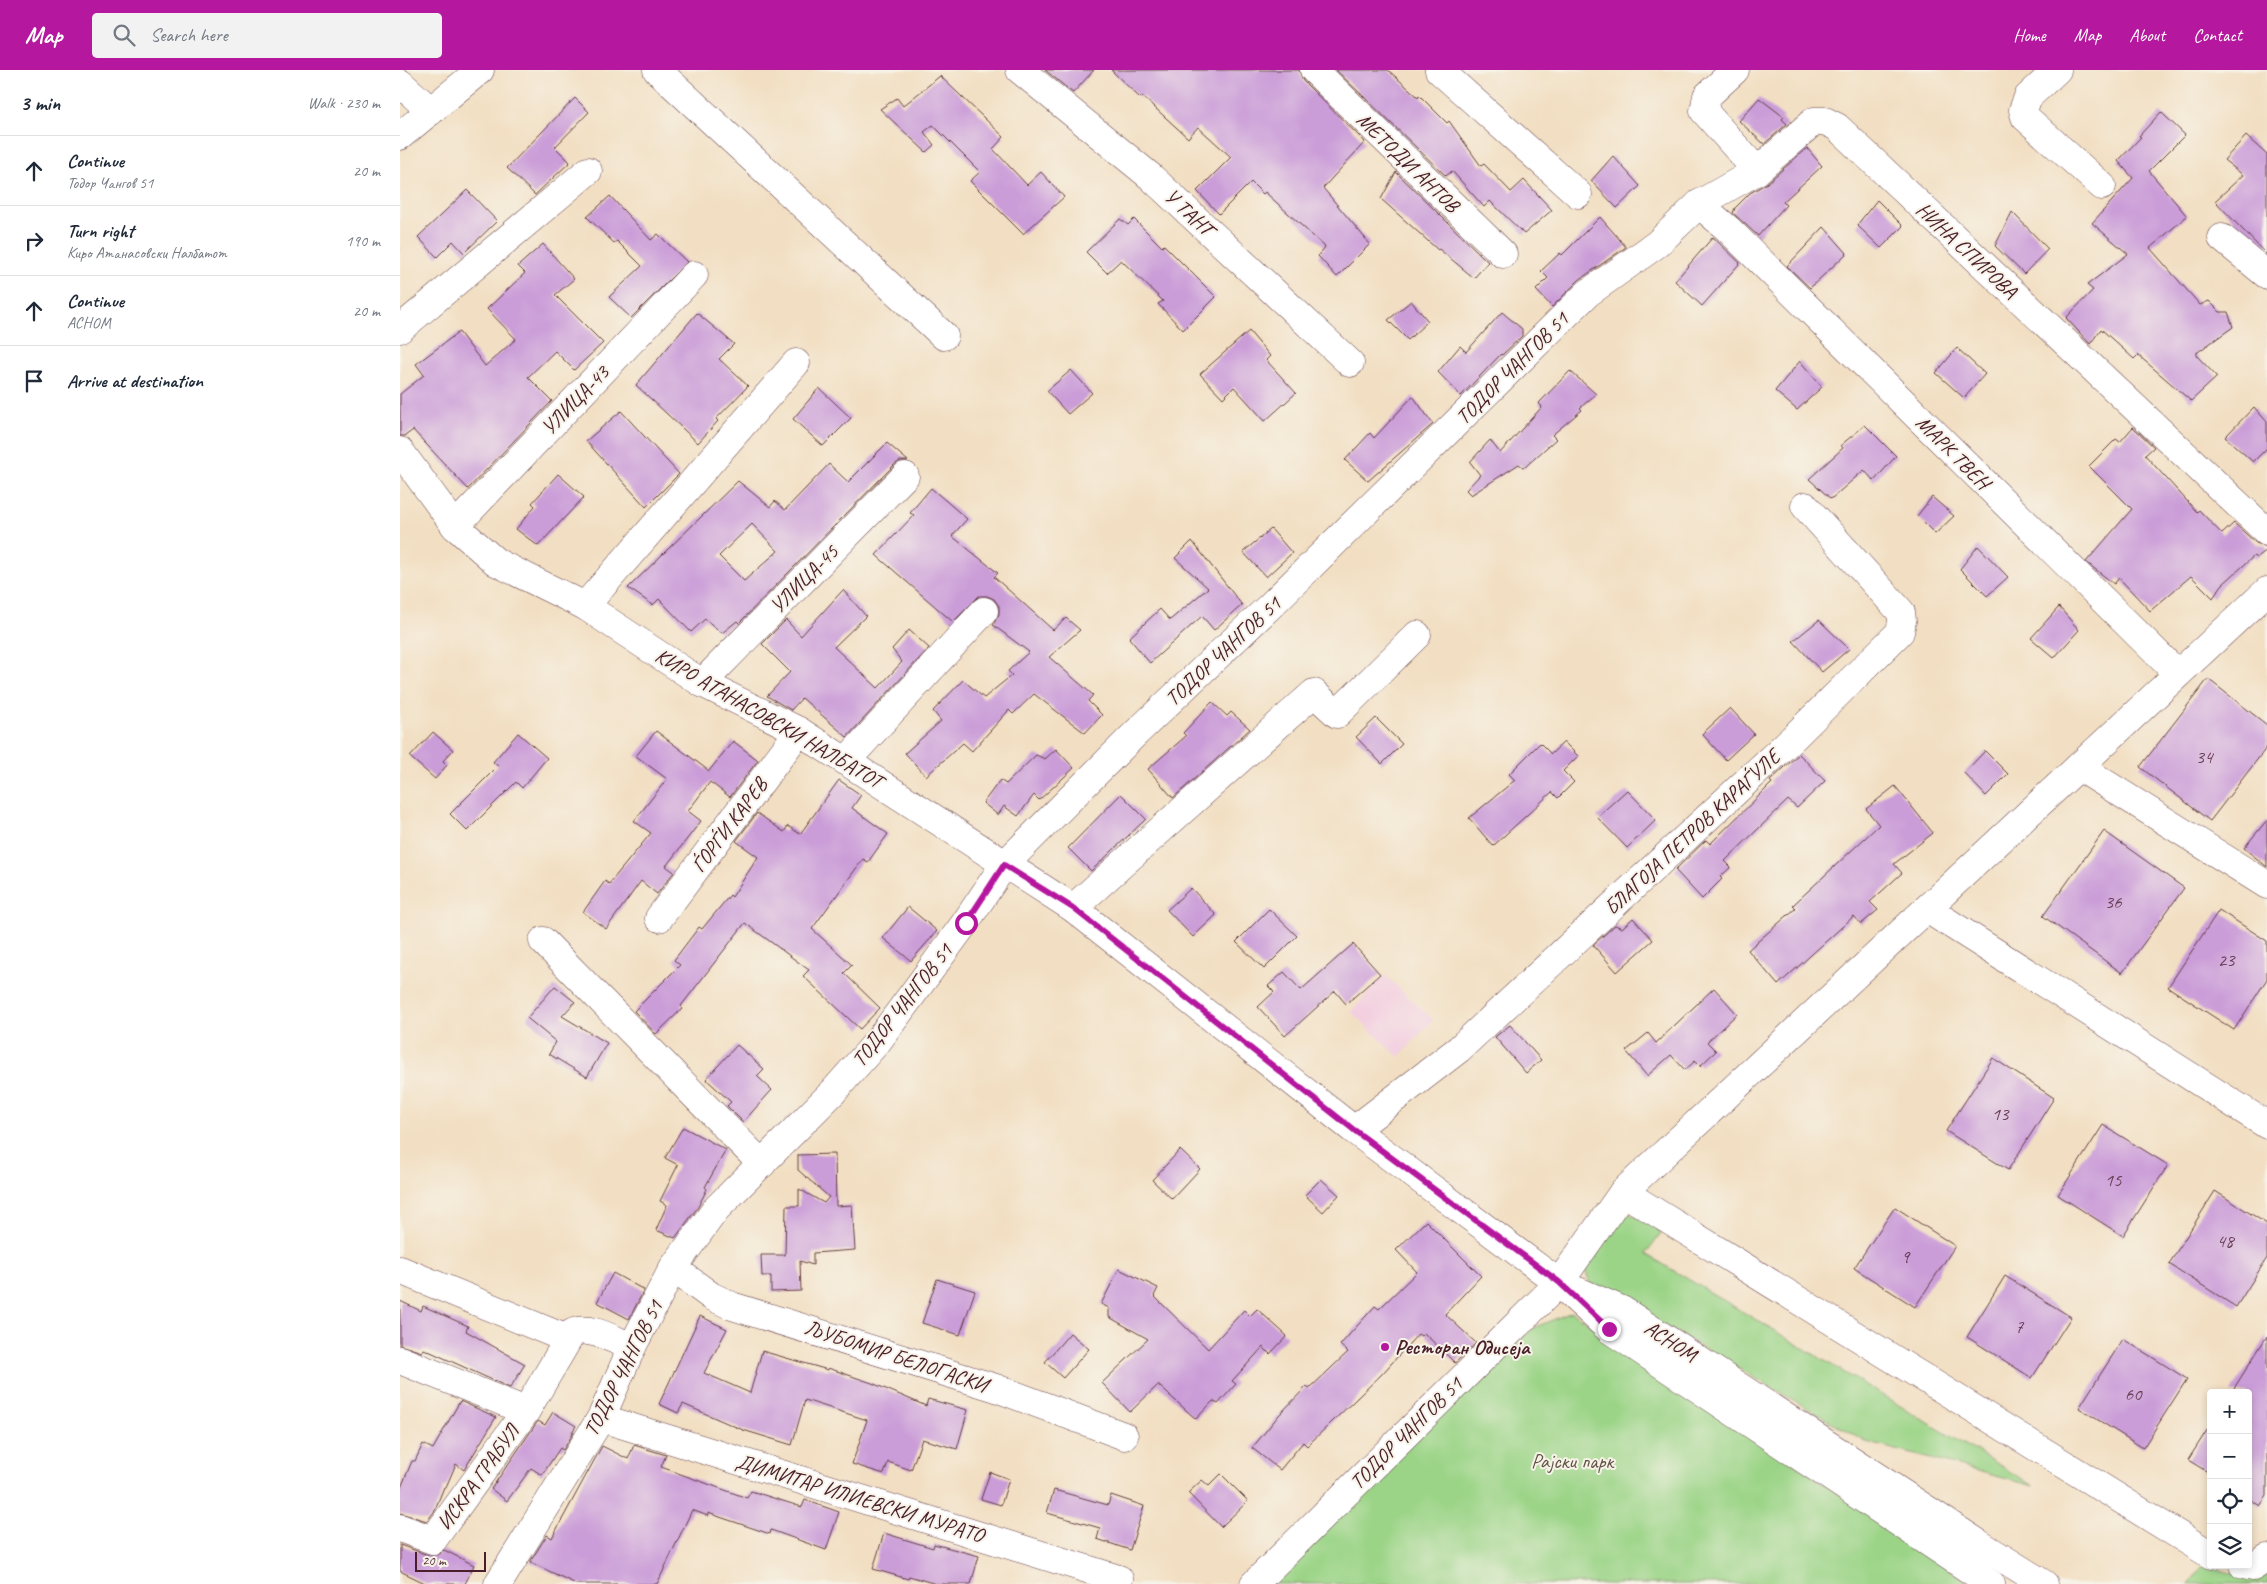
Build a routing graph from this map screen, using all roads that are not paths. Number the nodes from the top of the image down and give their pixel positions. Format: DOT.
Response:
graph roads {
  1 [pos="480,70"];
  2 [pos="657,70"];
  3 [pos="1020,70"];
  4 [pos="1314,70"];
  5 [pos="1439,70"];
  6 [pos="1735,70"];
  7 [pos="2057,70"];
  8 [pos="400,84"];
  9 [pos="430,111"];
  10 [pos="400,136"];
  11 [pos="588,171"];
  12 [pos="1757,171"];
  13 [pos="2102,186"];
  14 [pos="1578,194"];
  15 [pos="1699,204"];
  16 [pos="2222,238"];
  17 [pos="1502,254"];
  18 [pos="694,275"];
  19 [pos="2267,275"];
  20 [pos="400,329"];
  21 [pos="944,336"];
  22 [pos="796,363"];
  23 [pos="1350,363"];
  24 [pos="400,451"];
  25 [pos="905,476"];
  26 [pos="1805,506"];
  27 [pos="455,526"];
  28 [pos="2267,532"];
  29 [pos="2267,591"];
  30 [pos="585,606"];
  31 [pos="984,611"];
  32 [pos="1417,635"];
  33 [pos="2178,674"];
  34 [pos="702,682"];
  35 [pos="799,731"];
  36 [pos="847,760"];
  37 [pos="2079,767"];
  38 [pos="1004,865"];
  39 [pos="2267,885"];
  40 [pos="1073,908"];
  41 [pos="1927,909"];
  42 [pos="659,918"];
  43 [pos="543,941"];
  44 [pos="2267,1124"];
  45 [pos="1354,1130"];
  46 [pos="762,1164"];
  47 [pos="1623,1192"];
  48 [pos="673,1268"];
  49 [pos="400,1270"];
  50 [pos="1559,1282"];
  51 [pos="567,1339"];
  52 [pos="632,1347"];
  53 [pos="400,1360"];
  54 [pos="526,1412"];
  55 [pos="601,1418"];
  56 [pos="1124,1436"];
  57 [pos="400,1528"];
  58 [pos="2207,1552"];
  59 [pos="2267,1558"];
  60 [pos="2252,1567"];
  61 [pos="1119,1579"];
  62 [pos="498,1584"];
  63 [pos="1254,1584"];
  64 [pos="1991,1584"];
  65 [pos="2044,1584"];
  1 -- 9 [label="street"];
  2 -- 21 [label="street"];
  3 -- 23 [label="street, У ТАНТ"];
  4 -- 17 [label="street, МЕТОДИ АНТОВ"];
  5 -- 14 [label="street"];
  6 -- 12 [label="street"];
  7 -- 13 [label="street"];
  8 -- 9 [label="street"];
  9 -- 10 [label="street"];
  11 -- 20 [label="street"];
  12 -- 15 [label="street, ТОДОР ЧАНГОВ 51"];
  12 -- 28 [label="street, НИНА СПИРОВА"];
  15 -- 33 [label="street, МАРК ТВЕН"];
  15 -- 38 [label="street, ТОДОР ЧАНГОВ 51"];
  16 -- 19 [label="street"];
  18 -- 27 [label="street, УЛИЦА-43"];
  22 -- 30 [label="street"];
  24 -- 27 [label="street, КИРО АТАНАСОВСКИ НАЛБАТОТ"];
  25 -- 34 [label="street, УЛИЦА-45"];
  26 -- 45 [label="street, БЛАГОЈА ПЕТРОВ КАРАЃУЛЕ"];
  27 -- 30 [label="street, КИРО АТАНАСОВСКИ НАЛБАТОТ"];
  29 -- 33 [label="street, ТОДОР ЧАНГОВ 51"];
  30 -- 34 [label="street, КИРО АТАНАСОВСКИ НАЛБАТОТ"];
  31 -- 36 [label="street"];
  32 -- 40 [label="street"];
  33 -- 37 [label="street, ТОДОР ЧАНГОВ 51"];
  34 -- 35 [label="street, КИРО АТАНАСОВСКИ НАЛБАТОТ"];
  35 -- 36 [label="street, КИРО АТАНАСОВСКИ НАЛБАТОТ"];
  35 -- 42 [label="street, ЃОРЃИ КАРЕВ"];
  36 -- 38 [label="street, КИРО АТАНАСОВСКИ НАЛБАТОТ"];
  37 -- 39 [label="street"];
  37 -- 41 [label="street, ТОДОР ЧАНГОВ 51"];
  38 -- 40 [label="street, КИРО АТАНАСОВСКИ НАЛБАТОТ"];
  38 -- 46 [label="street, ТОДОР ЧАНГОВ 51"];
  40 -- 45 [label="street, КИРО АТАНАСОВСКИ НАЛБАТОТ"];
  41 -- 44 [label="street"];
  41 -- 47 [label="street, ТОДОР ЧАНГОВ 51"];
  43 -- 46 [label="street"];
  45 -- 50 [label="street, КИРО АТАНАСОВСКИ НАЛБАТОТ"];
  46 -- 48 [label="street, ТОДОР ЧАНГОВ 51"];
  47 -- 50 [label="street, ТОДОР ЧАНГОВ 51"];
  47 -- 58 [label="street"];
  48 -- 52 [label="street, ТОДОР ЧАНГОВ 51"];
  48 -- 56 [label="street, ЉУБОМИР БЕЛОГАСКИ"];
  49 -- 51 [label="street"];
  50 -- 63 [label="street, ТОДОР ЧАНГОВ 51"];
  50 -- 64 [label="street, АСНОМ"];
  50 -- 65 [label="street, АСНОМ"];
  51 -- 52 [label="street"];
  51 -- 54 [label="street, ИСКРА ГРАБУЛ"];
  52 -- 55 [label="street, ТОДОР ЧАНГОВ 51"];
  53 -- 54 [label="street, ИСКРА ГРАБУЛ"];
  54 -- 57 [label="street, ИСКРА ГРАБУЛ"];
  55 -- 61 [label="street, ДИМИТАР ИЛИЕВСКИ МУРАТО"];
  55 -- 62 [label="street, ТОДОР ЧАНГОВ 51"];
  59 -- 60 [label="street"];
}
